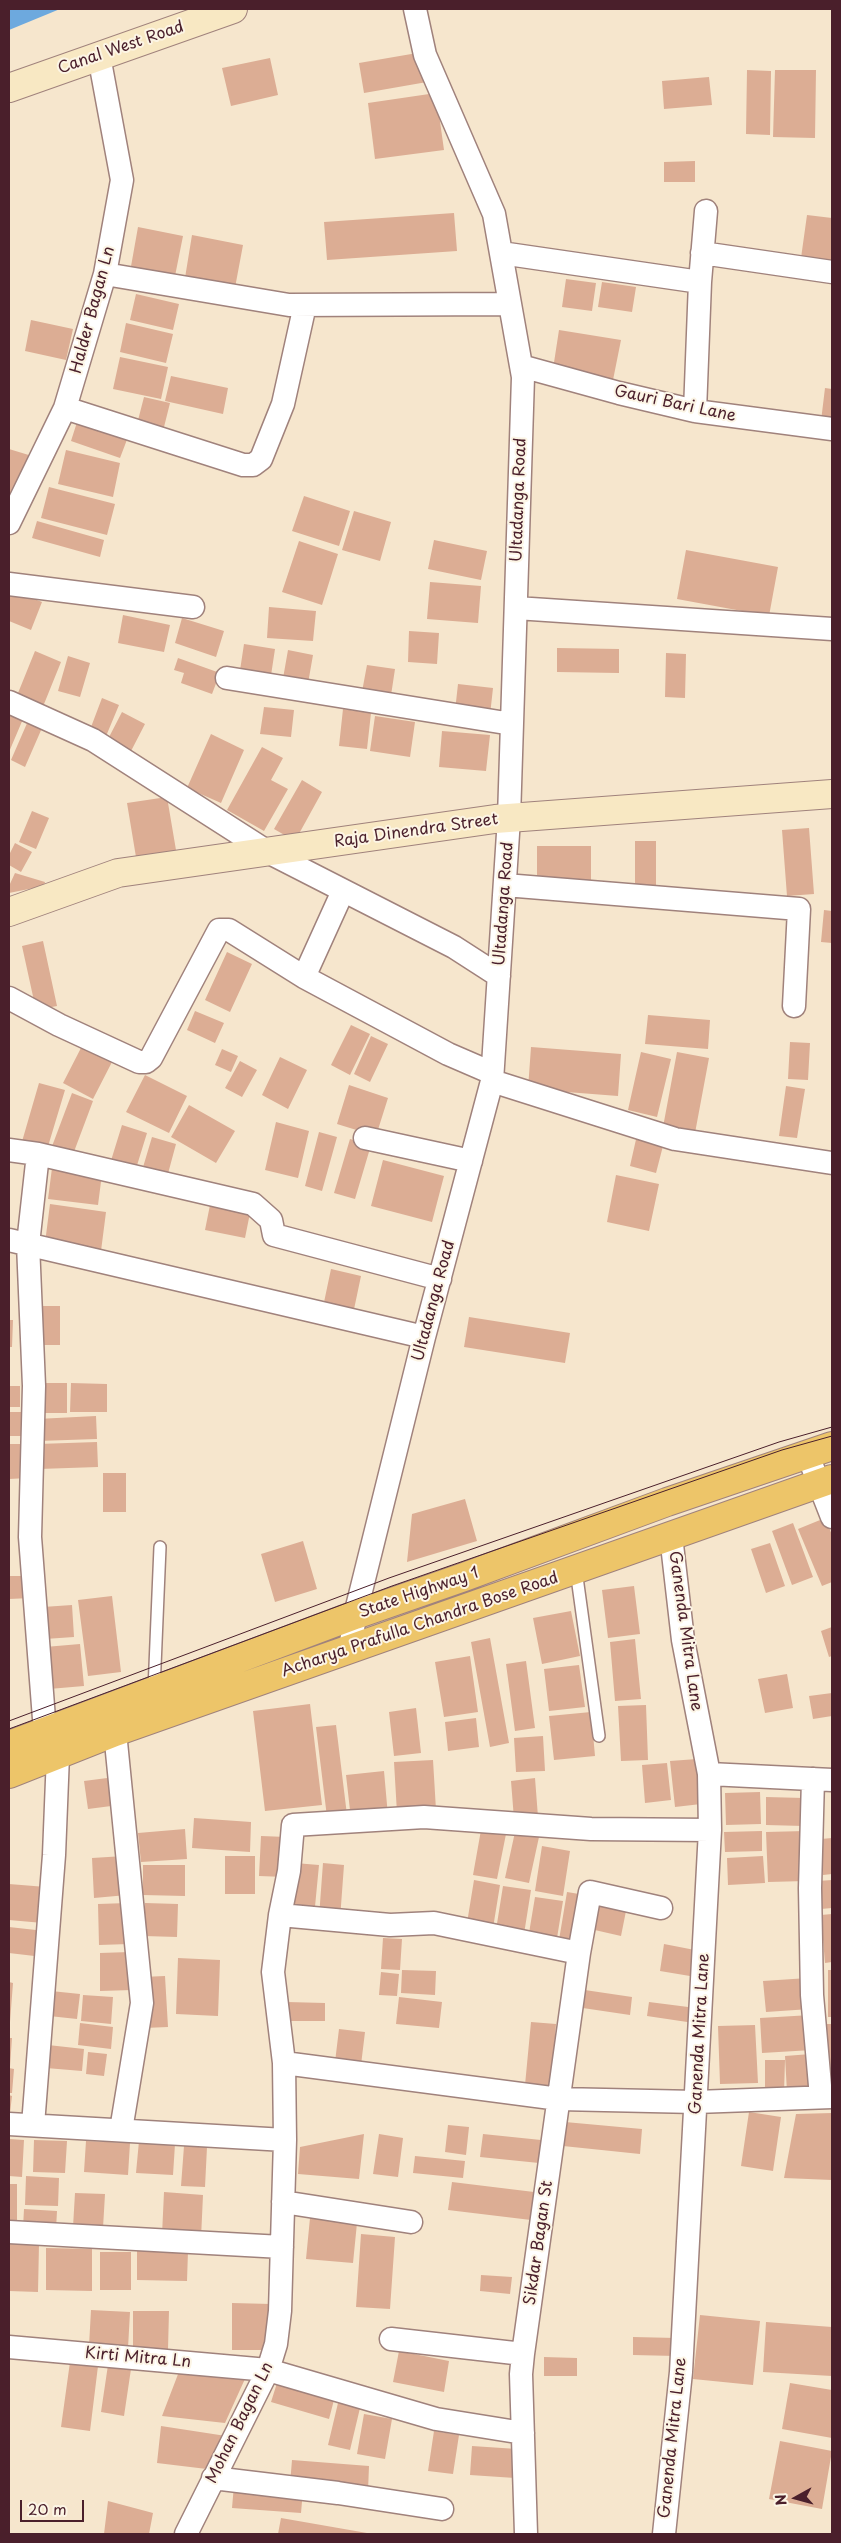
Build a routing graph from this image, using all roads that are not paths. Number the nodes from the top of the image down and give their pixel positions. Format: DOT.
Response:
graph roads {
  1 [pos="233,9"];
  2 [pos="415,9"];
  3 [pos="99,56"];
  4 [pos="9,88"];
  5 [pos="706,211"];
  6 [pos="501,253"];
  7 [pos="702,254"];
  8 [pos="832,272"];
  9 [pos="106,274"];
  10 [pos="700,282"];
  11 [pos="510,304"];
  12 [pos="305,306"];
  13 [pos="520,366"];
  14 [pos="65,408"];
  15 [pos="695,411"];
  16 [pos="832,429"];
  17 [pos="9,523"];
  18 [pos="9,584"];
  19 [pos="192,607"];
  20 [pos="516,608"];
  21 [pos="832,629"];
  22 [pos="227,678"];
  23 [pos="9,702"];
  24 [pos="512,724"];
  25 [pos="832,794"];
  26 [pos="509,818"];
  27 [pos="268,852"];
  28 [pos="505,885"];
  29 [pos="343,890"];
  30 [pos="9,912"];
  31 [pos="499,976"];
  32 [pos="304,977"];
  33 [pos="9,998"];
  34 [pos="794,1006"];
  35 [pos="492,1077"];
  36 [pos="365,1138"];
  37 [pos="9,1150"];
  38 [pos="38,1154"];
  39 [pos="471,1161"];
  40 [pos="832,1163"];
  41 [pos="18,1242"];
  42 [pos="440,1279"];
  43 [pos="424,1337"];
  44 [pos="819,1450"];
  45 [pos="825,1481"];
  46 [pos="832,1517"];
  47 [pos="671,1536"];
  48 [pos="160,1547"];
  49 [pos="576,1570"];
  50 [pos="355,1615"];
  51 [pos="350,1650"];
  52 [pos="154,1692"];
  53 [pos="45,1732"];
  54 [pos="114,1732"];
  55 [pos="599,1736"];
  56 [pos="9,1745"];
  57 [pos="58,1755"];
  58 [pos="9,1774"];
  59 [pos="709,1774"];
  60 [pos="823,1779"];
  61 [pos="710,1830"];
  62 [pos="660,1908"];
  63 [pos="280,1915"];
  64 [pos="579,1953"];
  65 [pos="284,2062"];
  66 [pos="826,2097"];
  67 [pos="559,2099"];
  68 [pos="696,2102"];
  69 [pos="9,2124"];
  70 [pos="33,2125"];
  71 [pos="121,2130"];
  72 [pos="285,2140"];
  73 [pos="283,2202"];
  74 [pos="411,2222"];
  75 [pos="9,2232"];
  76 [pos="282,2248"];
  77 [pos="391,2339"];
  78 [pos="9,2347"];
  79 [pos="523,2354"];
  80 [pos="268,2370"];
  81 [pos="523,2433"];
  82 [pos="213,2478"];
  83 [pos="442,2509"];
  84 [pos="186,2534"];
  85 [pos="526,2534"];
  86 [pos="664,2534"];
  1 -- 3 [label="main road, Canal West Road"];
  2 -- 6 [label="street, Ultadanga Road"];
  3 -- 4 [label="main road, Canal West Road"];
  3 -- 9 [label="street, Halder Bagan Ln"];
  5 -- 7 [label="street"];
  6 -- 10 [label="street"];
  6 -- 11 [label="street, Ultadanga Road"];
  7 -- 8 [label="street"];
  7 -- 10 [label="street"];
  9 -- 12 [label="street"];
  9 -- 14 [label="street, Halder Bagan Ln"];
  10 -- 15 [label="street"];
  11 -- 12 [label="street"];
  11 -- 13 [label="street, Ultadanga Road"];
  12 -- 14 [label="street"];
  13 -- 15 [label="street, Gauri Bari Lane"];
  13 -- 20 [label="street, Ultadanga Road"];
  14 -- 17 [label="street, Halder Bagan Ln"];
  15 -- 16 [label="street, Gauri Bari Lane"];
  18 -- 19 [label="street"];
  20 -- 21 [label="street"];
  20 -- 24 [label="street, Ultadanga Road"];
  22 -- 24 [label="street"];
  23 -- 27 [label="street"];
  24 -- 26 [label="street, Ultadanga Road"];
  25 -- 26 [label="main road, Raja Dinendra Street"];
  26 -- 27 [label="main road, Raja Dinendra Street"];
  26 -- 28 [label="street, Ultadanga Road"];
  27 -- 29 [label="street"];
  27 -- 30 [label="main road, Raja Dinendra Street"];
  28 -- 31 [label="street, Ultadanga Road"];
  28 -- 34 [label="street"];
  29 -- 31 [label="street"];
  29 -- 32 [label="street"];
  31 -- 35 [label="street, Ultadanga Road"];
  32 -- 33 [label="street"];
  32 -- 35 [label="street"];
  35 -- 39 [label="street, Ultadanga Road"];
  35 -- 40 [label="street"];
  36 -- 39 [label="street"];
  37 -- 38 [label="street"];
  38 -- 41 [label="street"];
  38 -- 42 [label="street"];
  39 -- 42 [label="street, Ultadanga Road"];
  41 -- 43 [label="street"];
  41 -- 53 [label="street"];
  42 -- 43 [label="street, Ultadanga Road"];
  43 -- 50 [label="street, Ultadanga Road"];
  44 -- 45 [label="street"];
  44 -- 50 [label="main road, State Highway 1"];
  45 -- 46 [label="street"];
  45 -- 47 [label="main road, Acharya Prafulla Chandra Bose Road"];
  47 -- 49 [label="main road, Acharya Prafulla Chandra Bose Road"];
  47 -- 59 [label="street, Ganenda Mitra Lane"];
  48 -- 52 [label="lane"];
  49 -- 51 [label="main road, Acharya Prafulla Chandra Bose Road"];
  49 -- 55 [label="lane"];
  50 -- 51 [label="street, Ultadanga Road"];
  50 -- 52 [label="main road, State Highway 1"];
  51 -- 54 [label="main road, Acharya Prafulla Chandra Bose Road"];
  52 -- 53 [label="main road, State Highway 1"];
  53 -- 56 [label="main road, State Highway 1"];
  53 -- 57 [label="street"];
  54 -- 57 [label="main road, Acharya Prafulla Chandra Bose Road"];
  54 -- 71 [label="street"];
  57 -- 58 [label="main road, Acharya Prafulla Chandra Bose Road"];
  57 -- 70 [label="street"];
  59 -- 60 [label="street"];
  59 -- 61 [label="street, Ganenda Mitra Lane"];
  60 -- 66 [label="street"];
  61 -- 63 [label="street, Mohan Bagan Ln"];
  61 -- 68 [label="street, Ganenda Mitra Lane"];
  62 -- 64 [label="street, Sikdar Bagan St"];
  63 -- 64 [label="street"];
  63 -- 65 [label="street, Mohan Bagan Ln"];
  64 -- 67 [label="street, Sikdar Bagan St"];
  65 -- 67 [label="street"];
  65 -- 72 [label="street, Mohan Bagan Ln"];
  66 -- 68 [label="street"];
  67 -- 68 [label="street"];
  67 -- 79 [label="street, Sikdar Bagan St"];
  68 -- 86 [label="street, Ganenda Mitra Lane"];
  69 -- 70 [label="street"];
  70 -- 71 [label="street"];
  71 -- 72 [label="street"];
  72 -- 73 [label="street, Mohan Bagan Ln"];
  73 -- 74 [label="street"];
  73 -- 76 [label="street, Mohan Bagan Ln"];
  75 -- 76 [label="street"];
  76 -- 80 [label="street, Mohan Bagan Ln"];
  77 -- 79 [label="street"];
  78 -- 80 [label="street, Kirti Mitra Ln"];
  79 -- 81 [label="street, Sikdar Bagan St"];
  80 -- 81 [label="street, Kirti Mitra Ln"];
  80 -- 82 [label="street, Mohan Bagan Ln"];
  81 -- 85 [label="street, Sikdar Bagan St"];
  82 -- 83 [label="street"];
  82 -- 84 [label="street, Mohan Bagan Ln"];
}
